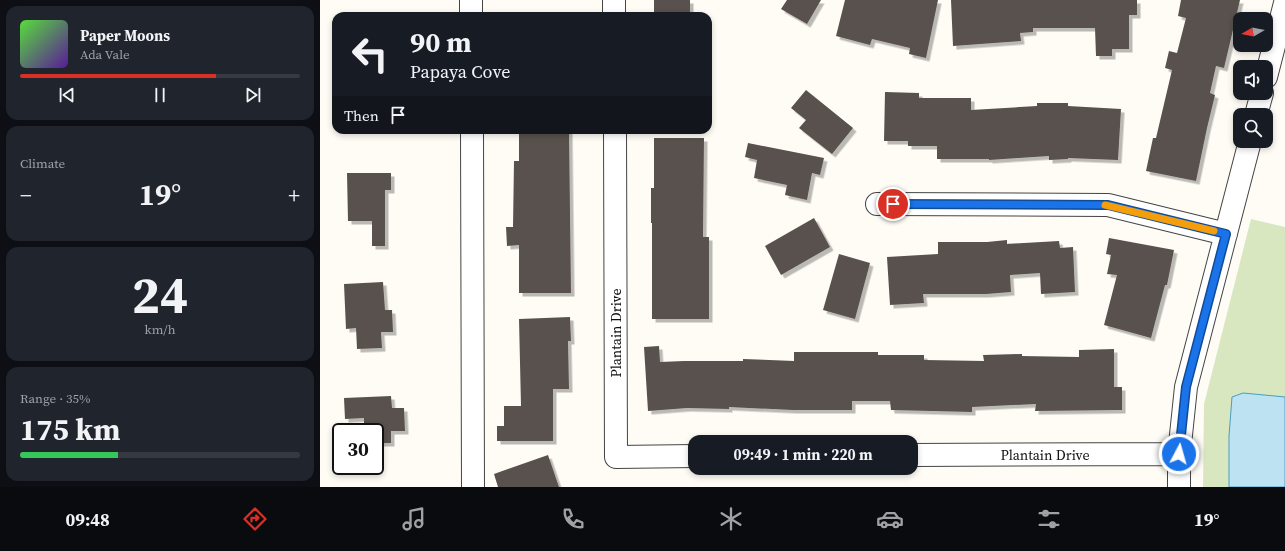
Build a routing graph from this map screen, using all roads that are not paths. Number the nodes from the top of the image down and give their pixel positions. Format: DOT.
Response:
graph roads {
  1 [pos="471,0"];
  2 [pos="614,0"];
  3 [pos="1285,3"];
  4 [pos="471,12"];
  5 [pos="614,12"];
  6 [pos="1270,60"];
  7 [pos="472,134"];
  8 [pos="615,134"];
  9 [pos="1248,148"];
  10 [pos="877,204"];
  11 [pos="1226,234"];
  12 [pos="1179,454"];
  13 [pos="918,455"];
  14 [pos="688,456"];
  15 [pos="473,487"];
  16 [pos="1179,487"];
  1 -- 4 [label="street"];
  2 -- 5 [label="street"];
  3 -- 6 [label="street"];
  7 -- 15 [label="street"];
  8 -- 14 [label="street, Plantain Drive"];
  9 -- 11 [label="street"];
  10 -- 11 [label="street"];
  11 -- 12 [label="street"];
  12 -- 13 [label="street, Plantain Drive"];
  12 -- 16 [label="street"];
}
